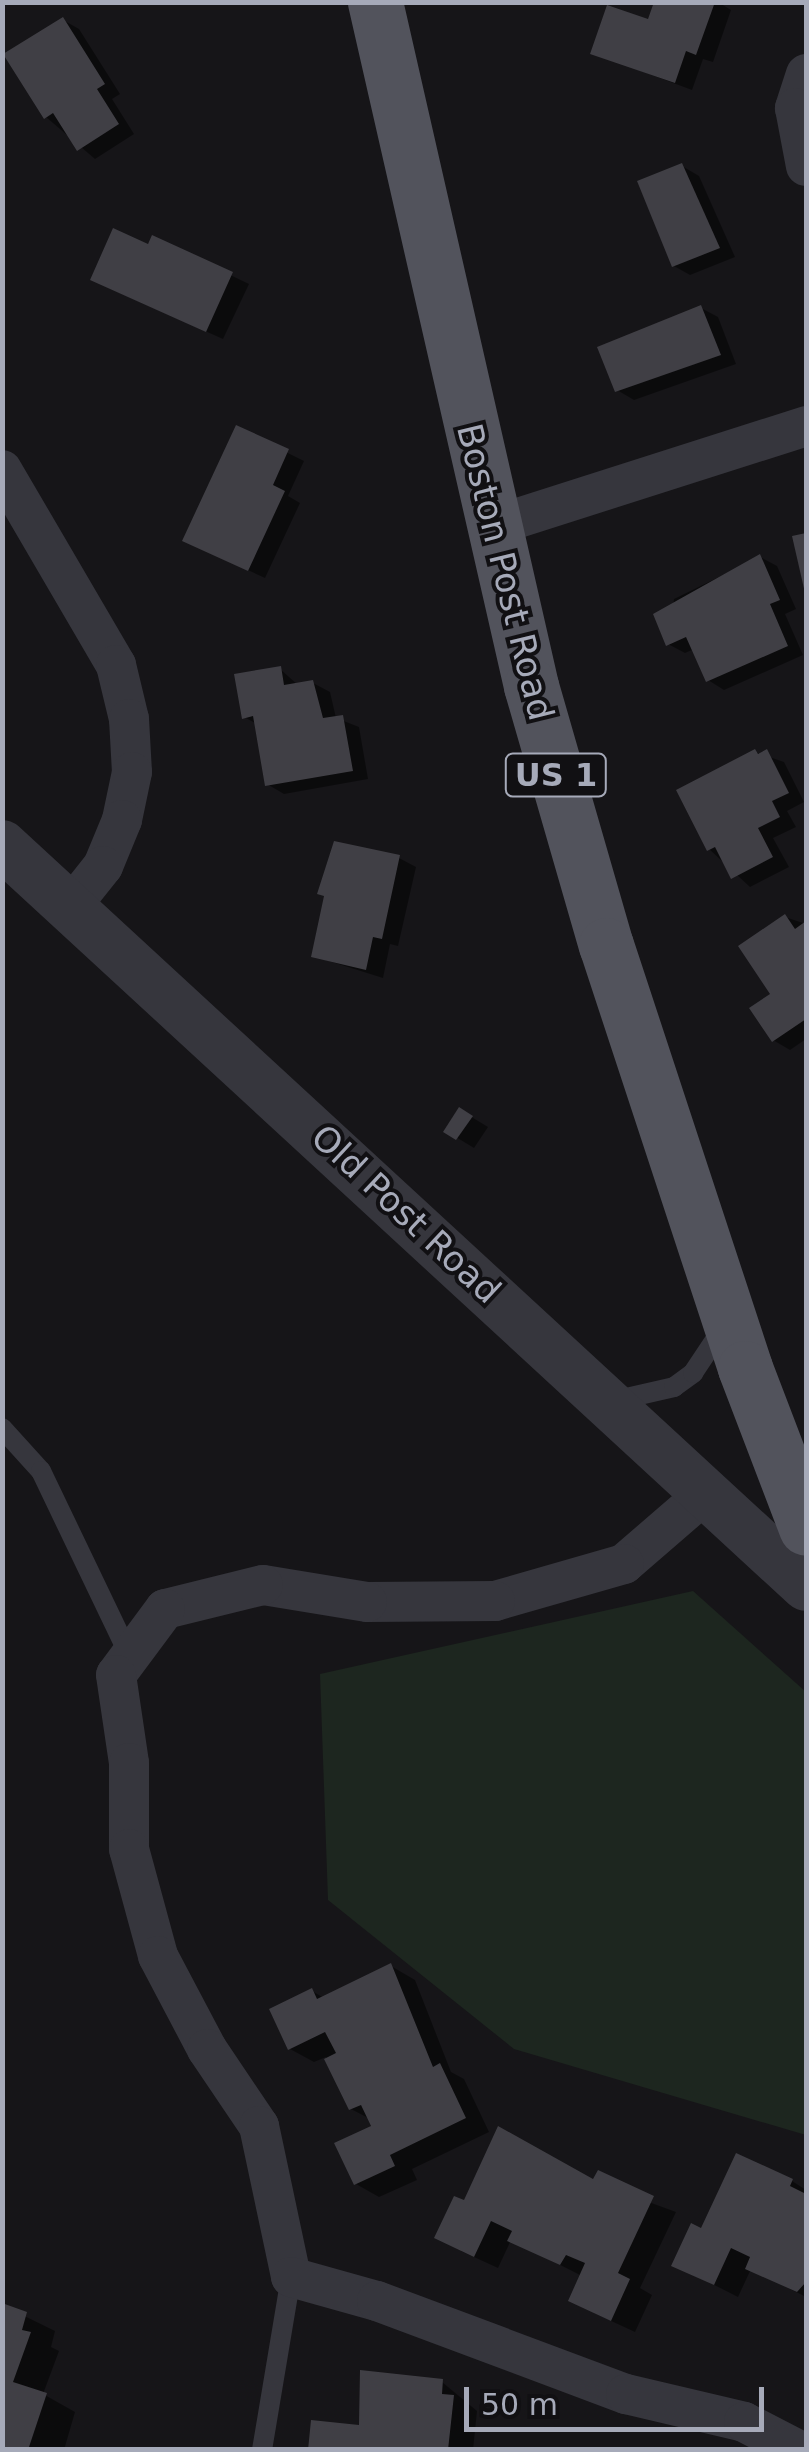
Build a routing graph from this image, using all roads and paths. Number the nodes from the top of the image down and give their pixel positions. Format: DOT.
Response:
graph roads {
  1 [pos="375,2"];
  2 [pos="806,74"];
  3 [pos="806,166"];
  4 [pos="806,426"];
  5 [pos="2,470"];
  6 [pos="493,526"];
  7 [pos="2,845"];
  8 [pos="72,905"];
  9 [pos="728,1318"];
  10 [pos="607,1401"];
  11 [pos="2,1428"];
  12 [pos="706,1493"];
  13 [pos="806,1528"];
  14 [pos="806,1586"];
  15 [pos="130,1657"];
  16 [pos="290,2277"];
  17 [pos="262,2450"];
  18 [pos="798,2450"];
  1 -- 6 [label="main road, Boston Post Road / US 1"];
  2 -- 3 [label="street"];
  4 -- 6 [label="street"];
  5 -- 8 [label="street"];
  6 -- 9 [label="main road, Boston Post Road / US 1"];
  7 -- 8 [label="street, Old Post Road"];
  8 -- 10 [label="street, Old Post Road"];
  9 -- 10 [label="lane"];
  9 -- 13 [label="main road, Boston Post Road / US 1"];
  10 -- 12 [label="street, Old Post Road"];
  11 -- 15 [label="lane"];
  12 -- 14 [label="street, Old Post Road"];
  12 -- 15 [label="street"];
  15 -- 16 [label="street"];
  16 -- 17 [label="lane"];
  16 -- 18 [label="street"];
}
